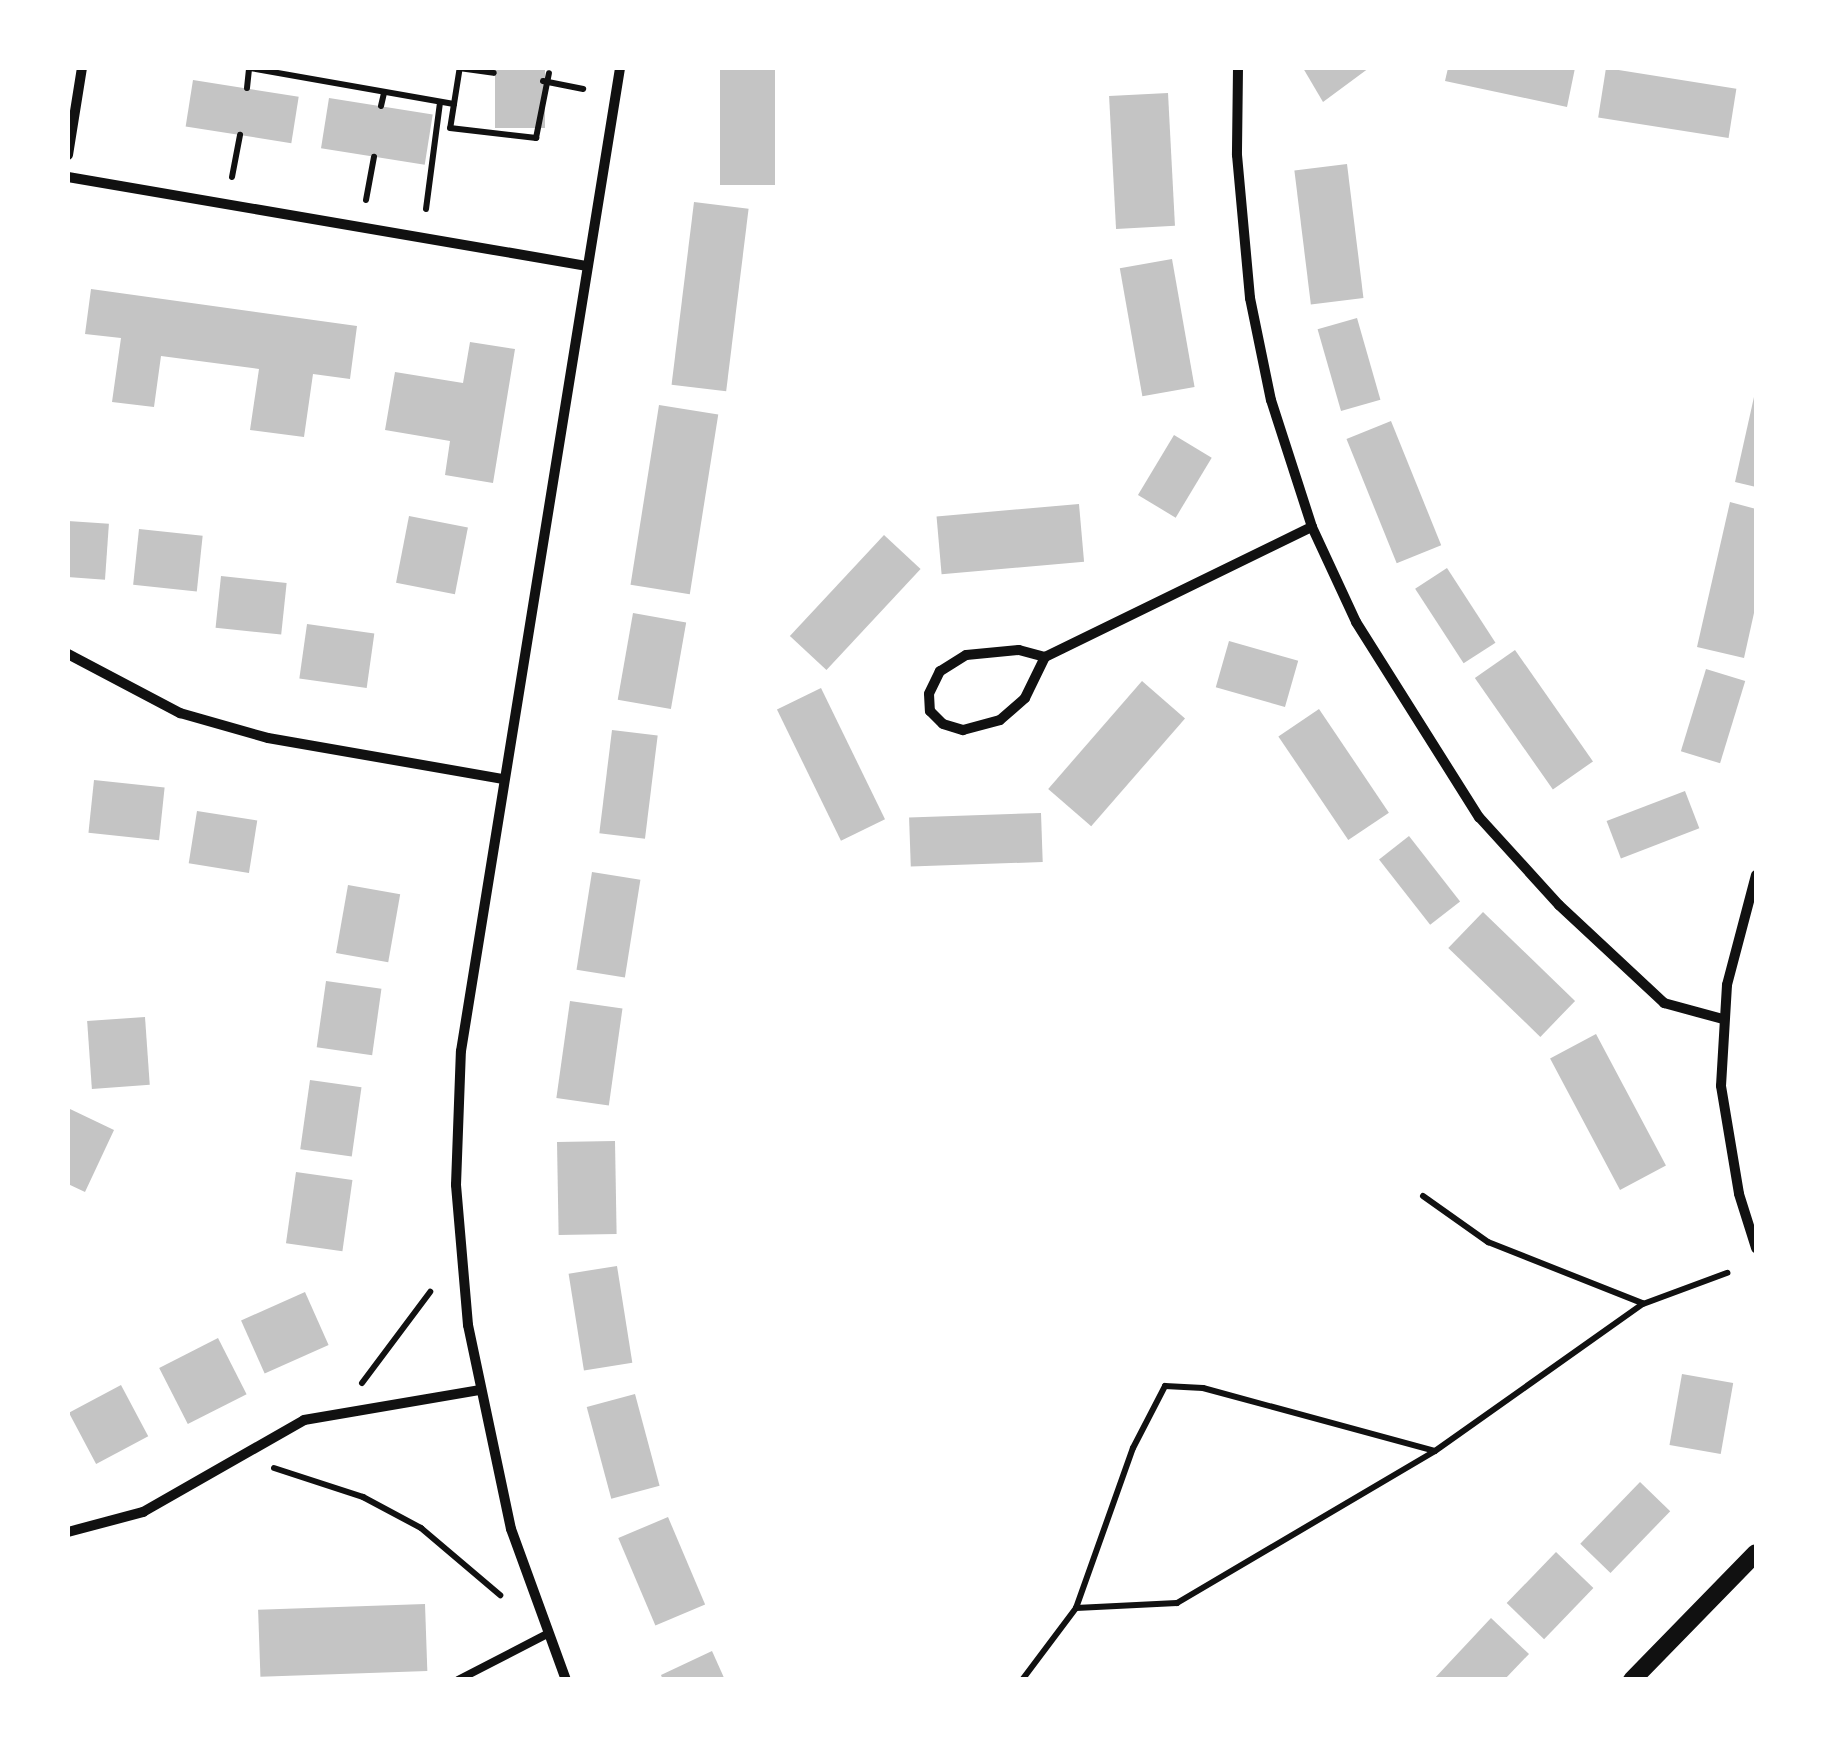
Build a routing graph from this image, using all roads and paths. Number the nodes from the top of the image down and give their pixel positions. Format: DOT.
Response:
graph roads {
  1 [pos="82,68"];
  2 [pos="460,68"];
  3 [pos="620,68"];
  4 [pos="1238,68"];
  5 [pos="249,69"];
  6 [pos="549,72"];
  7 [pos="494,73"];
  8 [pos="546,82"];
  9 [pos="247,88"];
  10 [pos="583,89"];
  11 [pos="384,93"];
  12 [pos="440,103"];
  13 [pos="454,104"];
  14 [pos="381,106"];
  15 [pos="240,135"];
  16 [pos="68,155"];
  17 [pos="374,157"];
  18 [pos="68,176"];
  19 [pos="232,177"];
  20 [pos="366,200"];
  21 [pos="426,209"];
  22 [pos="586,266"];
  23 [pos="1312,528"];
  24 [pos="68,654"];
  25 [pos="1044,657"];
  26 [pos="503,779"];
  27 [pos="1756,875"];
  28 [pos="1723,1018"];
  29 [pos="1423,1196"];
  30 [pos="1756,1248"];
  31 [pos="1726,1273"];
  32 [pos="1643,1304"];
  33 [pos="480,1390"];
  34 [pos="1435,1450"];
  35 [pos="267,1466"];
  36 [pos="68,1532"];
  37 [pos="1756,1553"];
  38 [pos="500,1596"];
  39 [pos="1076,1608"];
  40 [pos="546,1634"];
  41 [pos="458,1680"];
  42 [pos="566,1680"];
  43 [pos="1022,1680"];
  44 [pos="1632,1680"];
  1 -- 16 [label="street"];
  2 -- 7 [label="path"];
  2 -- 13 [label="path"];
  3 -- 22 [label="street"];
  4 -- 23 [label="street"];
  5 -- 9 [label="path"];
  5 -- 11 [label="path"];
  6 -- 8 [label="path"];
  8 -- 10 [label="path"];
  8 -- 13 [label="path"];
  11 -- 12 [label="path"];
  11 -- 14 [label="path"];
  12 -- 13 [label="path"];
  12 -- 21 [label="path"];
  15 -- 19 [label="path"];
  17 -- 20 [label="path"];
  18 -- 22 [label="street"];
  22 -- 26 [label="street"];
  23 -- 25 [label="street"];
  23 -- 28 [label="street"];
  24 -- 26 [label="street"];
  25 -- 25 [label="street"];
  26 -- 33 [label="street"];
  27 -- 28 [label="street"];
  28 -- 30 [label="street"];
  29 -- 32 [label="path"];
  31 -- 32 [label="path"];
  32 -- 34 [label="path"];
  33 -- 36 [label="street"];
  33 -- 40 [label="street"];
  34 -- 39 [label="path"];
  34 -- 39 [label="path"];
  35 -- 38 [label="path"];
  37 -- 44 [label="street"];
  39 -- 43 [label="path"];
  40 -- 41 [label="lane"];
  40 -- 42 [label="street"];
}
